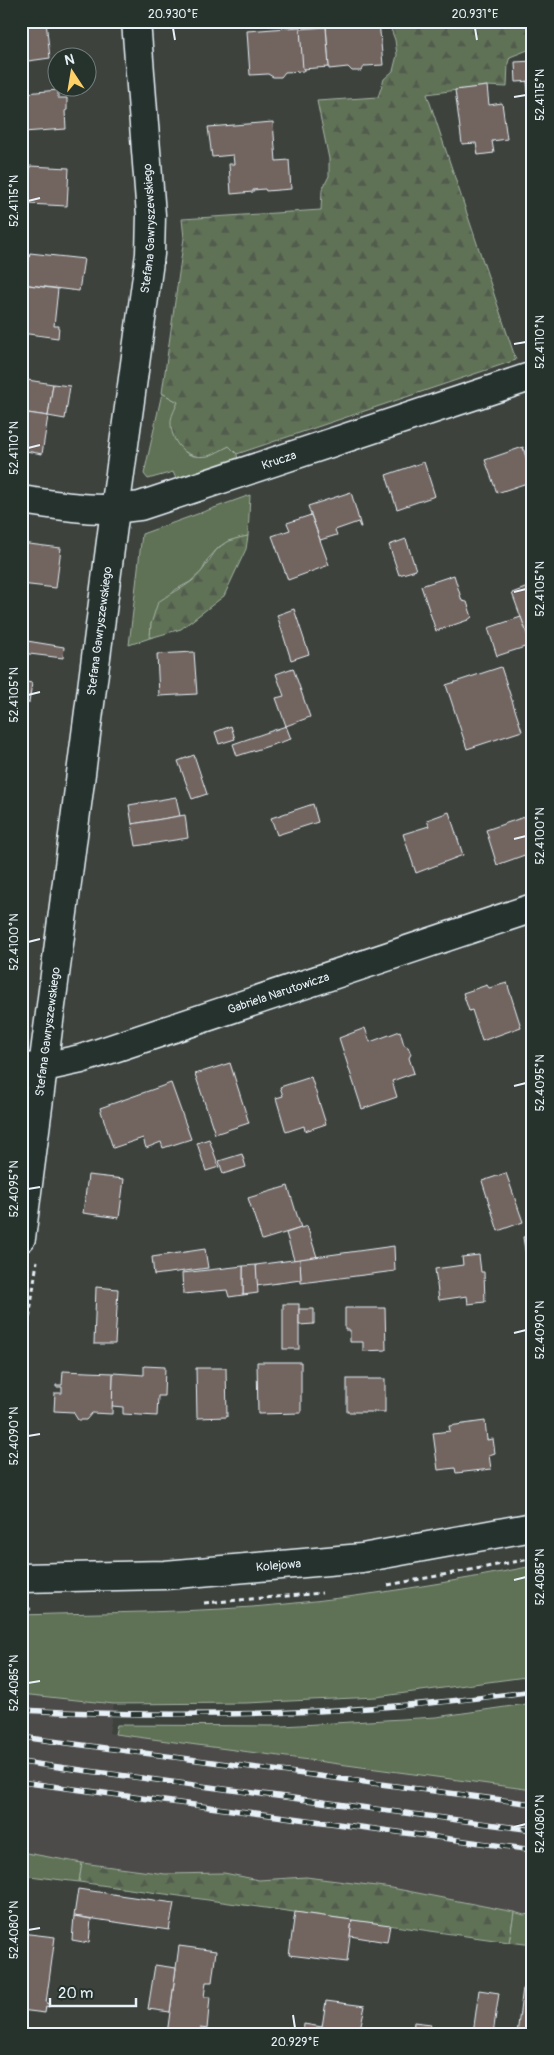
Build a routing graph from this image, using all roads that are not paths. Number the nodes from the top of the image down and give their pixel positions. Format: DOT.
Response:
graph roads {
  1 [pos="136,21"];
  2 [pos="533,376"];
  3 [pos="21,500"];
  4 [pos="115,510"];
  5 [pos="533,908"];
  6 [pos="33,1068"];
  7 [pos="21,1238"];
  8 [pos="533,1527"];
  9 [pos="21,1578"];
  1 -- 4 [label="street, Stefana Gawryszewskiego"];
  2 -- 4 [label="street, Krucza"];
  3 -- 4 [label="street, Krucza"];
  4 -- 6 [label="street, Stefana Gawryszewskiego"];
  5 -- 6 [label="street, Gabriela Narutowicza"];
  6 -- 7 [label="street, Stefana Gawryszewskiego"];
  8 -- 9 [label="street, Kolejowa"];
}
